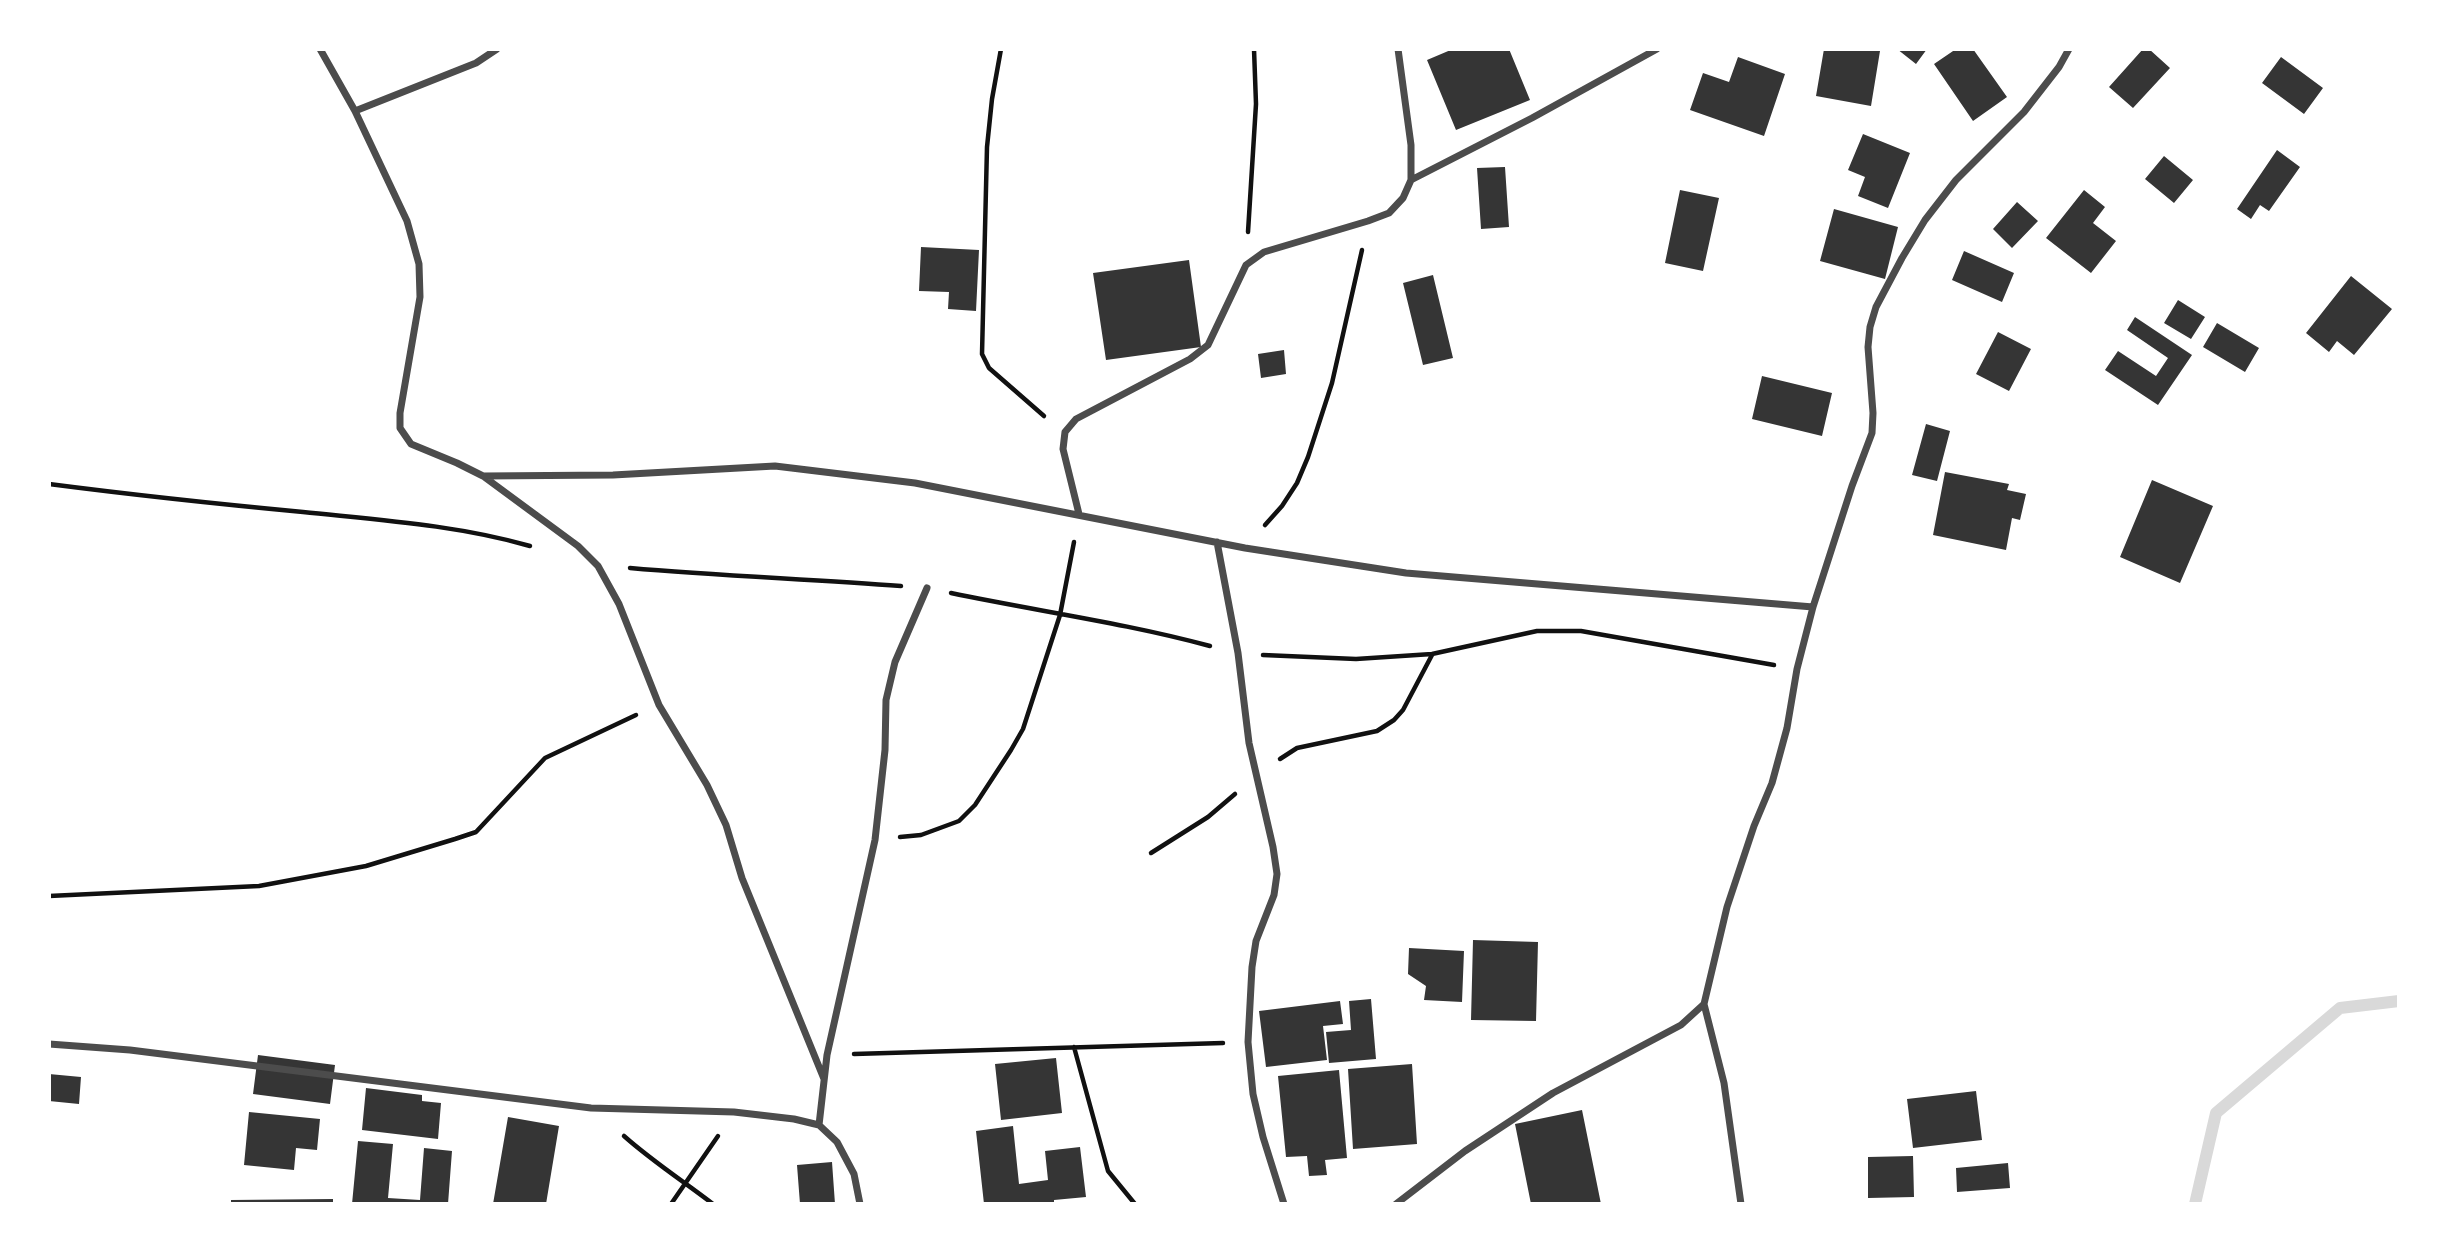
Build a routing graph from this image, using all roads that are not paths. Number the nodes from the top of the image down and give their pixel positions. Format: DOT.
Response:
graph roads {
  1 [pos="320,49"];
  2 [pos="497,49"];
  3 [pos="1398,49"];
  4 [pos="1657,49"];
  5 [pos="2069,49"];
  6 [pos="355,111"];
  7 [pos="1411,180"];
  8 [pos="483,476"];
  9 [pos="1079,514"];
  10 [pos="1217,542"];
  11 [pos="927,588"];
  12 [pos="1813,607"];
  13 [pos="1704,1004"];
  14 [pos="49,1044"];
  15 [pos="824,1080"];
  16 [pos="818,1125"];
  17 [pos="860,1204"];
  18 [pos="1284,1204"];
  19 [pos="1396,1204"];
  20 [pos="1741,1204"];
  1 -- 6 [label="street"];
  2 -- 6 [label="street"];
  3 -- 7 [label="street"];
  4 -- 7 [label="street"];
  5 -- 12 [label="street"];
  6 -- 8 [label="street"];
  7 -- 9 [label="street"];
  8 -- 9 [label="street"];
  8 -- 15 [label="street"];
  9 -- 10 [label="street"];
  10 -- 12 [label="street"];
  10 -- 18 [label="street"];
  11 -- 15 [label="street"];
  12 -- 13 [label="street"];
  13 -- 19 [label="street"];
  13 -- 20 [label="street"];
  14 -- 16 [label="street"];
  15 -- 16 [label="street"];
  16 -- 17 [label="street"];
}
